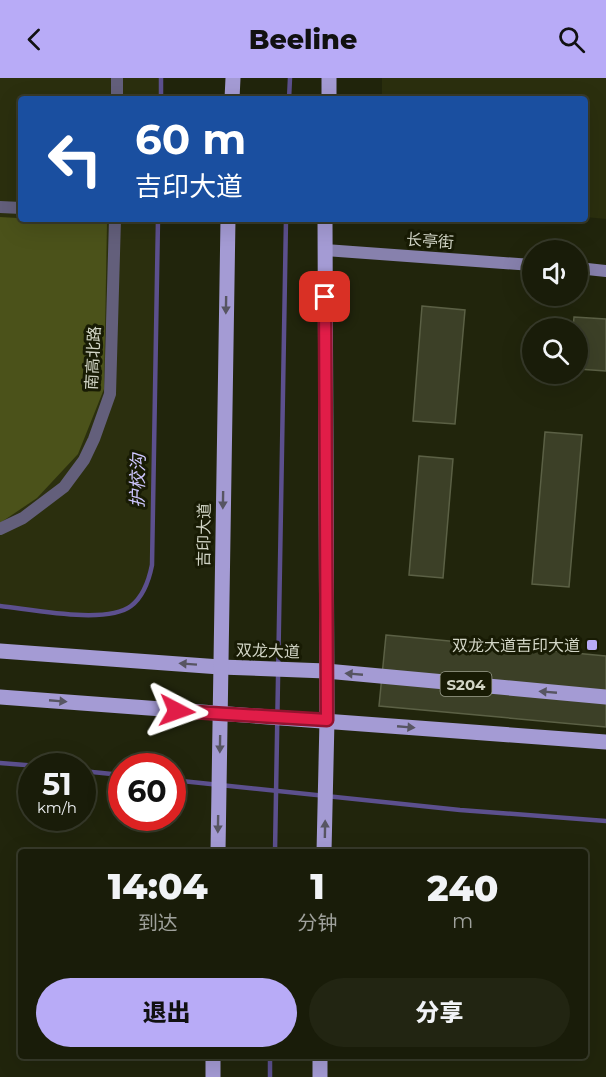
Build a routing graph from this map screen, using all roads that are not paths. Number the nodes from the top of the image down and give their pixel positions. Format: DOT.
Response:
graph roads {
  1 [pos="117,78"];
  2 [pos="233,78"];
  3 [pos="329,78"];
  4 [pos="117,96"];
  5 [pos="232,96"];
  6 [pos="329,96"];
  7 [pos="0,207"];
  8 [pos="18,208"];
  9 [pos="115,222"];
  10 [pos="228,222"];
  11 [pos="326,222"];
  12 [pos="325,250"];
  13 [pos="522,264"];
  14 [pos="588,269"];
  15 [pos="606,270"];
  16 [pos="0,529"];
  17 [pos="0,651"];
  18 [pos="220,667"];
  19 [pos="326,671"];
  20 [pos="0,697"];
  21 [pos="606,697"];
  22 [pos="221,714"];
  23 [pos="327,720"];
  24 [pos="606,742"];
  25 [pos="218,849"];
  26 [pos="324,849"];
  27 [pos="213,1059"];
  28 [pos="320,1059"];
  29 [pos="213,1077"];
  30 [pos="320,1077"];
  1 -- 4 [label="street"];
  2 -- 5 [label="main road"];
  3 -- 6 [label="main road"];
  7 -- 8 [label="street"];
  9 -- 16 [label="street, 南高北路"];
  10 -- 18 [label="main road, 吉印大道, one-way"];
  11 -- 12 [label="main road"];
  12 -- 13 [label="street, 长亭街"];
  12 -- 19 [label="main road"];
  14 -- 15 [label="street"];
  18 -- 17 [label="main road, 双龙大道 / S204, one-way"];
  18 -- 19 [label="main road, 双龙大道 / S204"];
  18 -- 22 [label="main road, 吉印大道"];
  21 -- 19 [label="main road, 双龙大道 / S204, one-way"];
  19 -- 23 [label="main road"];
  20 -- 22 [label="main road, one-way"];
  22 -- 23 [label="main road"];
  22 -- 25 [label="main road, 吉印大道, one-way"];
  23 -- 24 [label="main road, one-way"];
  26 -- 23 [label="main road, one-way"];
  27 -- 29 [label="main road"];
  28 -- 30 [label="main road"];
}
